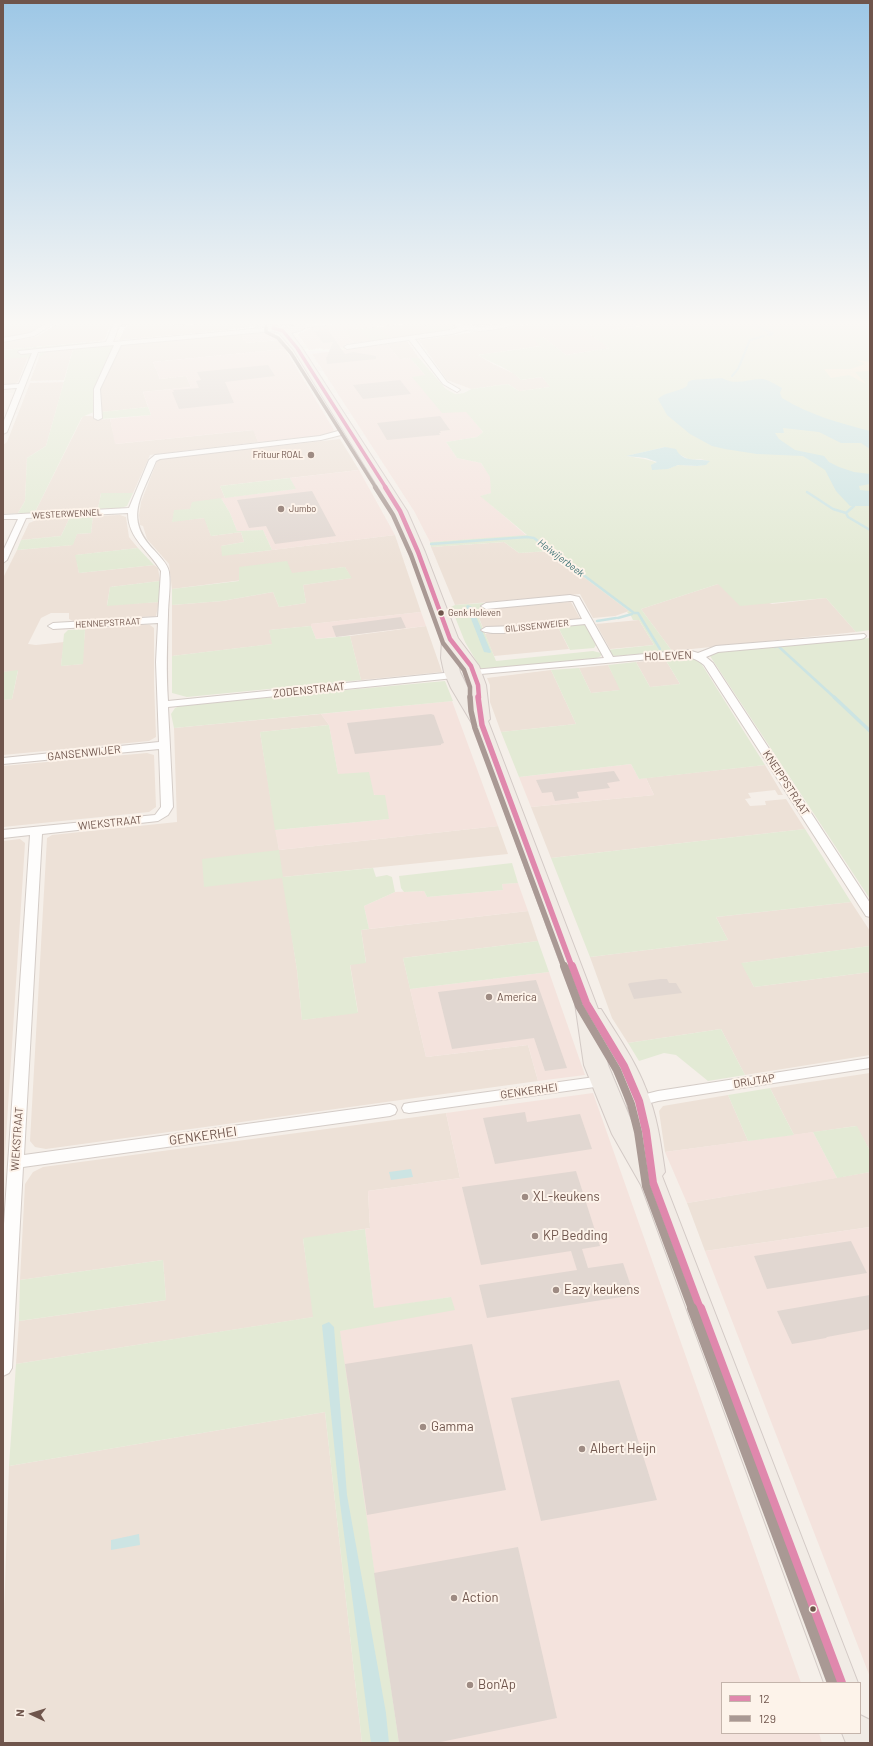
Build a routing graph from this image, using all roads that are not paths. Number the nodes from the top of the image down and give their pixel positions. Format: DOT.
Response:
graph roads {
  1 [pos="13,404"];
  2 [pos="98,404"];
  3 [pos="333,404"];
  4 [pos="89,415"];
  5 [pos="5,422"];
  6 [pos="3,432"];
  7 [pos="338,433"];
  8 [pos="132,510"];
  9 [pos="3,517"];
  10 [pos="22,520"];
  11 [pos="3,560"];
  12 [pos="486,606"];
  13 [pos="162,620"];
  14 [pos="588,621"];
  15 [pos="53,626"];
  16 [pos="486,630"];
  17 [pos="861,636"];
  18 [pos="450,639"];
  19 [pos="700,656"];
  20 [pos="610,660"];
  21 [pos="473,673"];
  22 [pos="454,675"];
  23 [pos="164,704"];
  24 [pos="482,725"];
  25 [pos="164,745"];
  26 [pos="3,761"];
  27 [pos="36,831"];
  28 [pos="3,834"];
  29 [pos="870,913"];
  30 [pos="586,1003"];
  31 [pos="870,1063"];
  32 [pos="628,1074"];
  33 [pos="602,1081"];
  34 [pos="639,1101"];
  35 [pos="612,1106"];
  36 [pos="409,1108"];
  37 [pos="390,1110"];
  38 [pos="16,1162"];
  39 [pos="653,1183"];
  40 [pos="3,1368"];
  41 [pos="841,1682"];
  1 -- 5 [label="street"];
  2 -- 4 [label="street"];
  3 -- 18 [label="main road"];
  5 -- 6 [label="street"];
  7 -- 8 [label="street, WIEKSTRAAT"];
  8 -- 10 [label="street, WESTERWENNEL"];
  8 -- 13 [label="street, WIEKSTRAAT"];
  9 -- 10 [label="street, WESTERWENNEL"];
  10 -- 11 [label="street"];
  12 -- 14 [label="street, GILISSENWEIER"];
  13 -- 15 [label="street, HENNEPSTRAAT"];
  13 -- 23 [label="street, WIEKSTRAAT"];
  14 -- 16 [label="street, GILISSENWEIER"];
  14 -- 20 [label="street, GILISSENWEIER"];
  17 -- 19 [label="street, HOLEVEN"];
  18 -- 21 [label="main road"];
  18 -- 22 [label="main road"];
  19 -- 20 [label="street, HOLEVEN"];
  19 -- 29 [label="street, KNEIPPSTRAAT"];
  20 -- 21 [label="street, HOLEVEN"];
  21 -- 22 [label="main road"];
  21 -- 24 [label="main road"];
  22 -- 23 [label="street, ZODENSTRAAT"];
  22 -- 24 [label="main road"];
  23 -- 25 [label="street, WIEKSTRAAT"];
  24 -- 30 [label="main road"];
  25 -- 26 [label="street, GANSENWIJER"];
  25 -- 27 [label="street, WIEKSTRAAT"];
  27 -- 28 [label="street"];
  27 -- 38 [label="street, WIEKSTRAAT"];
  30 -- 32 [label="main road"];
  30 -- 33 [label="main road"];
  31 -- 34 [label="street, DRIJTAP"];
  32 -- 33 [label="main road"];
  32 -- 34 [label="main road"];
  33 -- 35 [label="main road"];
  33 -- 36 [label="street, GENKERHEI"];
  34 -- 35 [label="main road"];
  34 -- 39 [label="main road"];
  35 -- 39 [label="main road"];
  37 -- 38 [label="street, GENKERHEI"];
  38 -- 40 [label="street, WIEKSTRAAT"];
  39 -- 41 [label="main road"];
}
